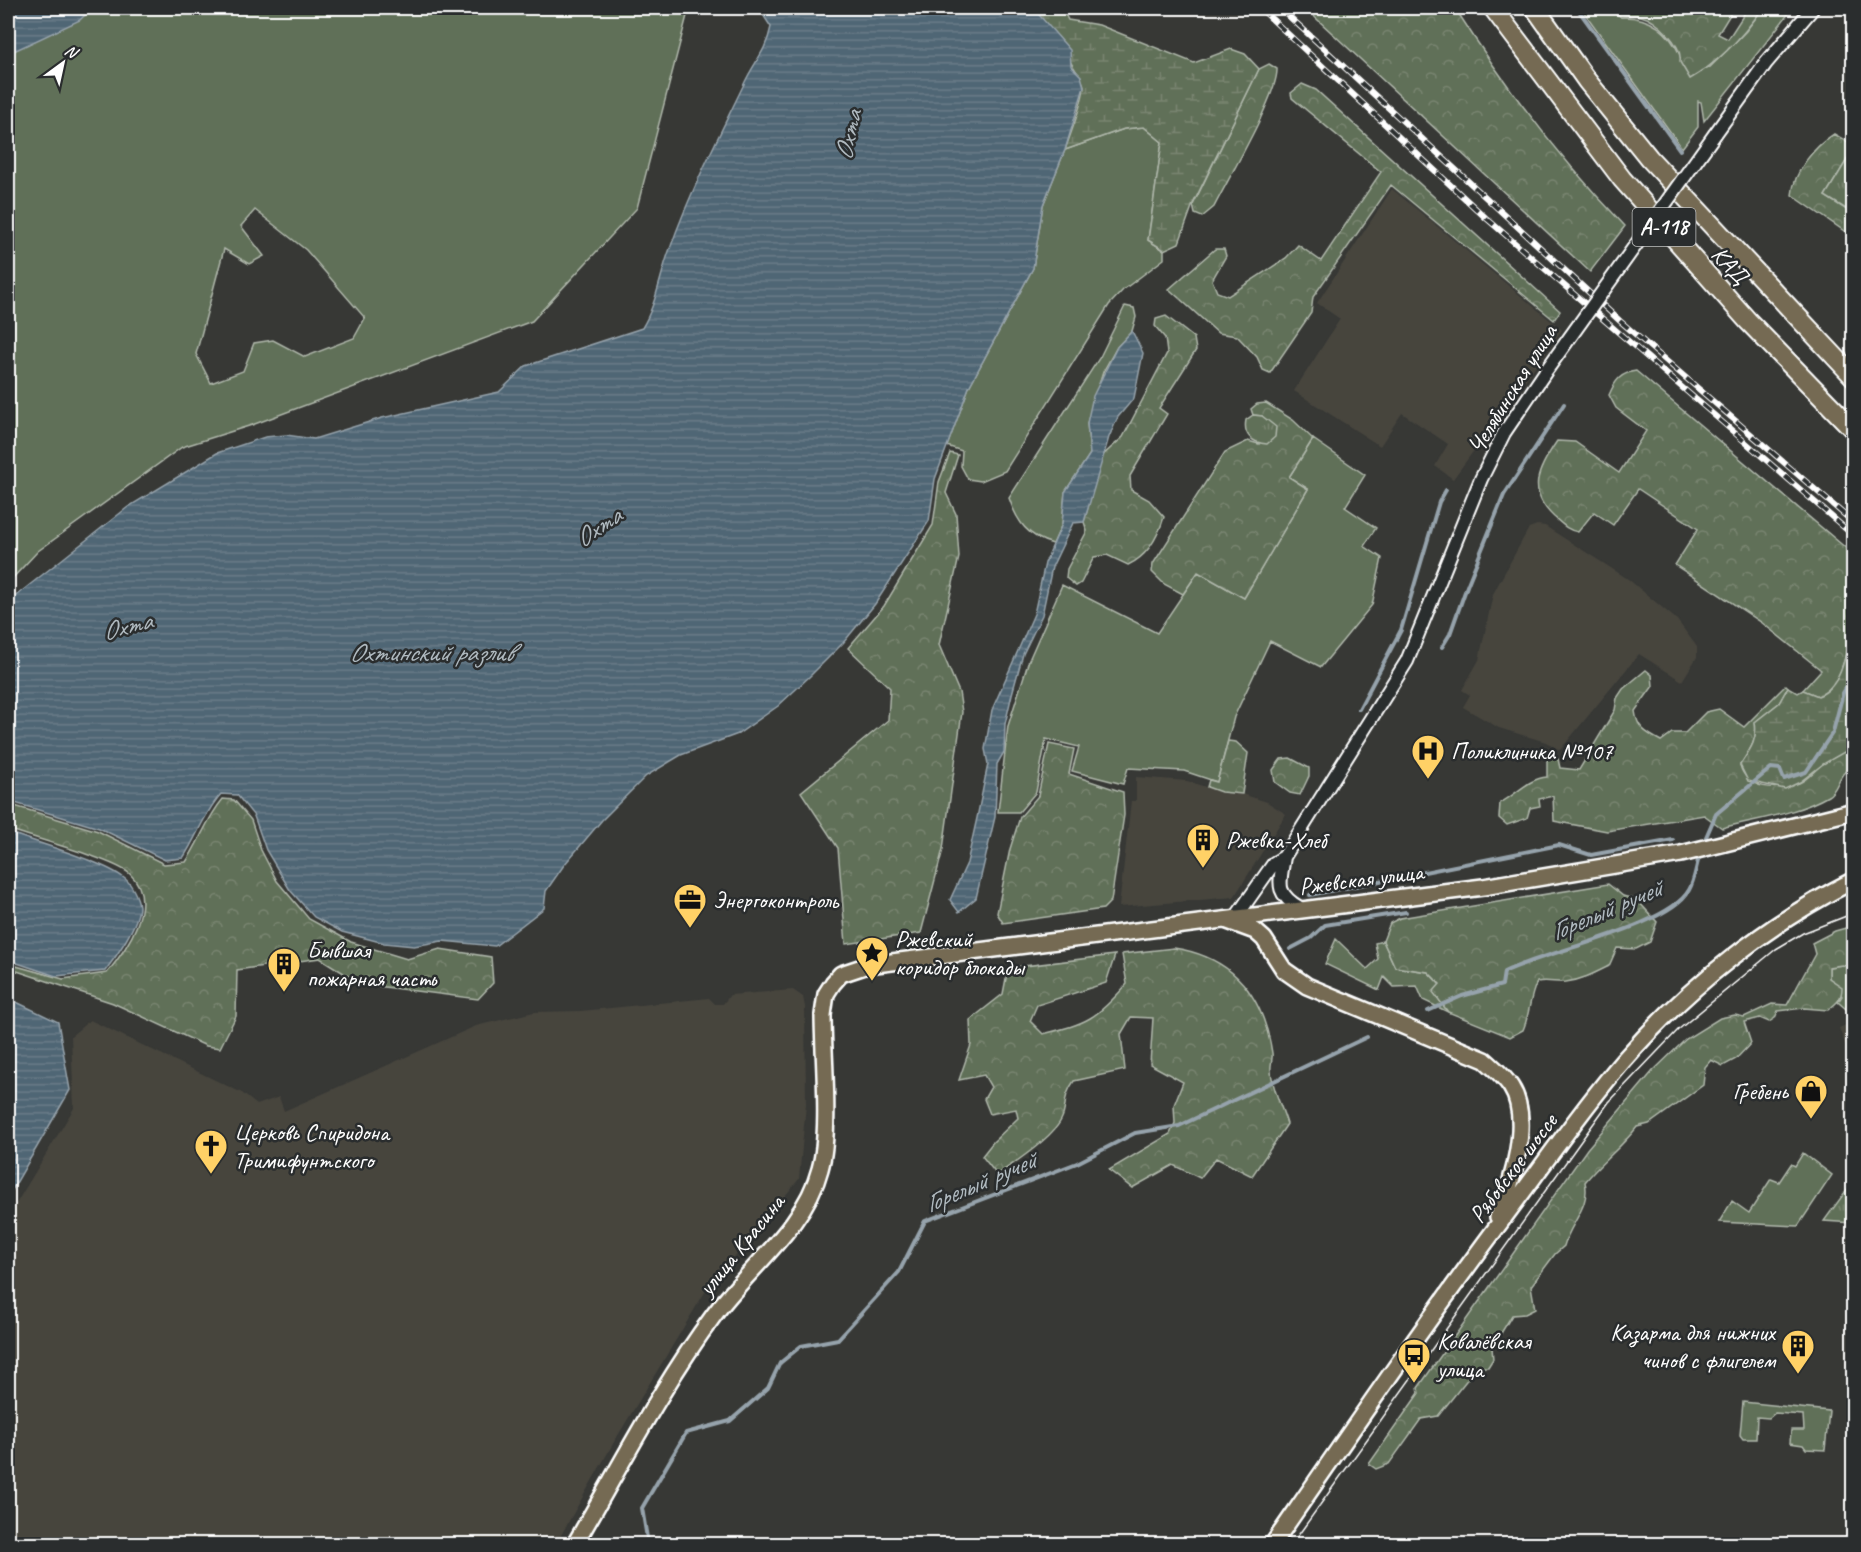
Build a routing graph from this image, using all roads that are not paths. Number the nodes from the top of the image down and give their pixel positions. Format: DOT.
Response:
graph roads {
  1 [pos="1493,8"];
  2 [pos="1535,8"];
  3 [pos="1813,8"];
  4 [pos="1854,377"];
  5 [pos="1854,430"];
  6 [pos="1854,811"];
  7 [pos="1284,857"];
  8 [pos="1854,880"];
  9 [pos="1300,908"];
  10 [pos="1229,918"];
  11 [pos="868,965"];
  12 [pos="1488,1239"];
  13 [pos="575,1545"];
  14 [pos="1273,1545"];
  1 -- 5 [label="highway, КАД / А-118"];
  2 -- 4 [label="highway, КАД / А-118"];
  3 -- 7 [label="street, Челябинская улица, bridge"];
  6 -- 9 [label="main road, Ржевская улица"];
  7 -- 9 [label="street, Челябинская улица"];
  7 -- 10 [label="street, Челябинская улица"];
  8 -- 12 [label="main road, Рябовское шоссе"];
  9 -- 10 [label="main road, Ржевская улица"];
  10 -- 11 [label="main road, Ржевская улица"];
  10 -- 12 [label="main road"];
  11 -- 13 [label="main road, улица Красина"];
  12 -- 14 [label="main road, Рябовское шоссе"];
}
